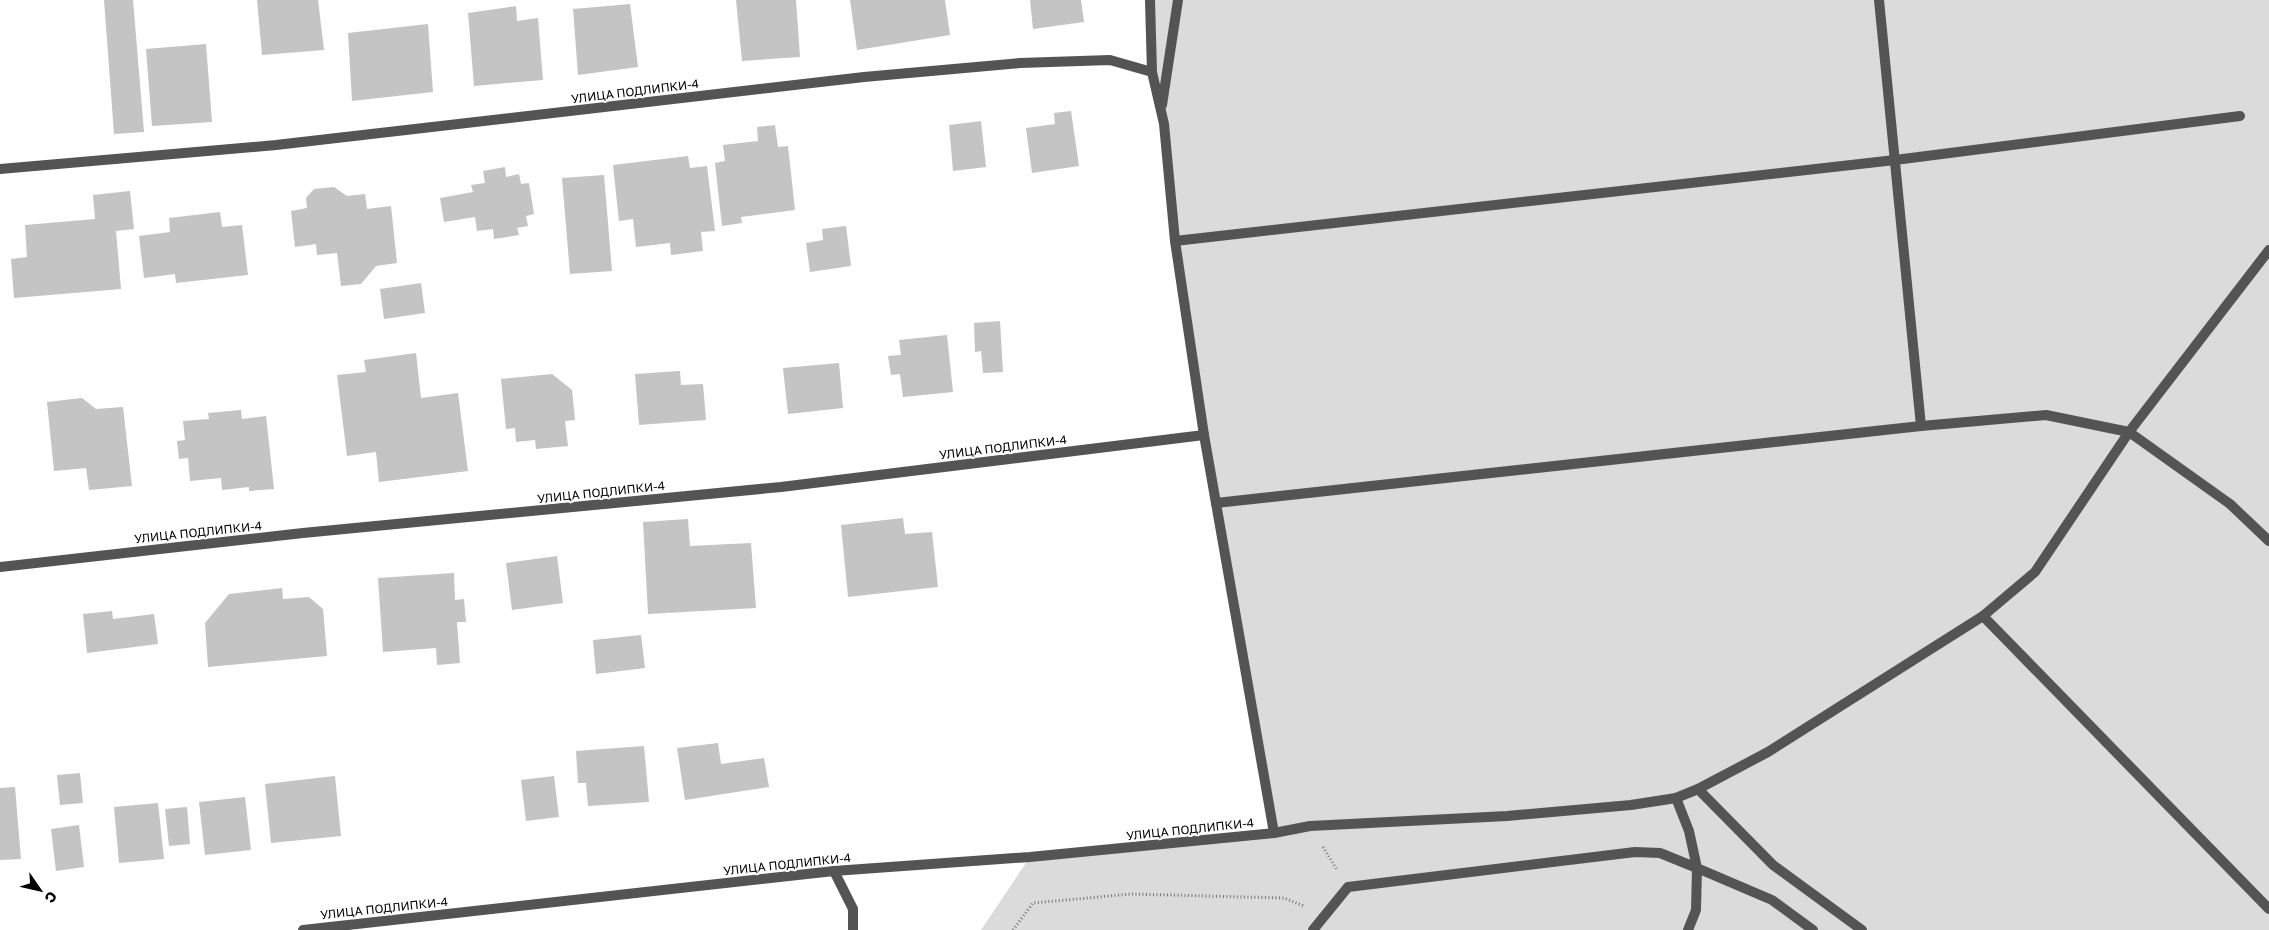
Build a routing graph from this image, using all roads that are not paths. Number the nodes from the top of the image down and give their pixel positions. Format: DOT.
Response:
graph roads {
  1 [pos="1150,0"];
  2 [pos="1178,0"];
  3 [pos="1879,0"];
  4 [pos="1152,72"];
  5 [pos="1162,112"];
  6 [pos="2240,116"];
  7 [pos="1895,160"];
  8 [pos="0,170"];
  9 [pos="1175,241"];
  10 [pos="2269,250"];
  11 [pos="1921,426"];
  12 [pos="2129,432"];
  13 [pos="1204,435"];
  14 [pos="1216,503"];
  15 [pos="2269,541"];
  16 [pos="0,567"];
  17 [pos="1983,616"];
  18 [pos="1698,790"];
  19 [pos="1676,798"];
  20 [pos="1274,833"];
  21 [pos="1697,868"];
  22 [pos="834,871"];
  23 [pos="2269,909"];
  24 [pos="361,927"];
  25 [pos="303,930"];
  26 [pos="853,930"];
  27 [pos="1313,930"];
  28 [pos="1688,930"];
  29 [pos="1813,930"];
  30 [pos="1862,930"];
  1 -- 4 [label="street"];
  2 -- 5 [label="street"];
  3 -- 7 [label="street"];
  4 -- 5 [label="street"];
  4 -- 8 [label="street, УЛИЦА ПОДЛИПКИ-4"];
  5 -- 9 [label="street"];
  6 -- 7 [label="street"];
  7 -- 9 [label="street"];
  7 -- 11 [label="street"];
  9 -- 13 [label="street"];
  10 -- 12 [label="street, УЛИЦА ПОДЛИПКИ-4"];
  11 -- 12 [label="street"];
  11 -- 14 [label="street"];
  12 -- 15 [label="street"];
  12 -- 17 [label="street, УЛИЦА ПОДЛИПКИ-4"];
  13 -- 14 [label="street"];
  13 -- 16 [label="street, УЛИЦА ПОДЛИПКИ-4"];
  14 -- 20 [label="street"];
  17 -- 18 [label="street, УЛИЦА ПОДЛИПКИ-4"];
  17 -- 23 [label="street"];
  18 -- 19 [label="street, УЛИЦА ПОДЛИПКИ-4"];
  18 -- 30 [label="street"];
  19 -- 20 [label="street, УЛИЦА ПОДЛИПКИ-4"];
  19 -- 21 [label="street"];
  20 -- 22 [label="street, УЛИЦА ПОДЛИПКИ-4"];
  21 -- 27 [label="street"];
  21 -- 28 [label="street"];
  21 -- 29 [label="street"];
  22 -- 24 [label="street, УЛИЦА ПОДЛИПКИ-4"];
  22 -- 26 [label="street"];
  24 -- 25 [label="street, УЛИЦА ПОДЛИПКИ-4"];
}
